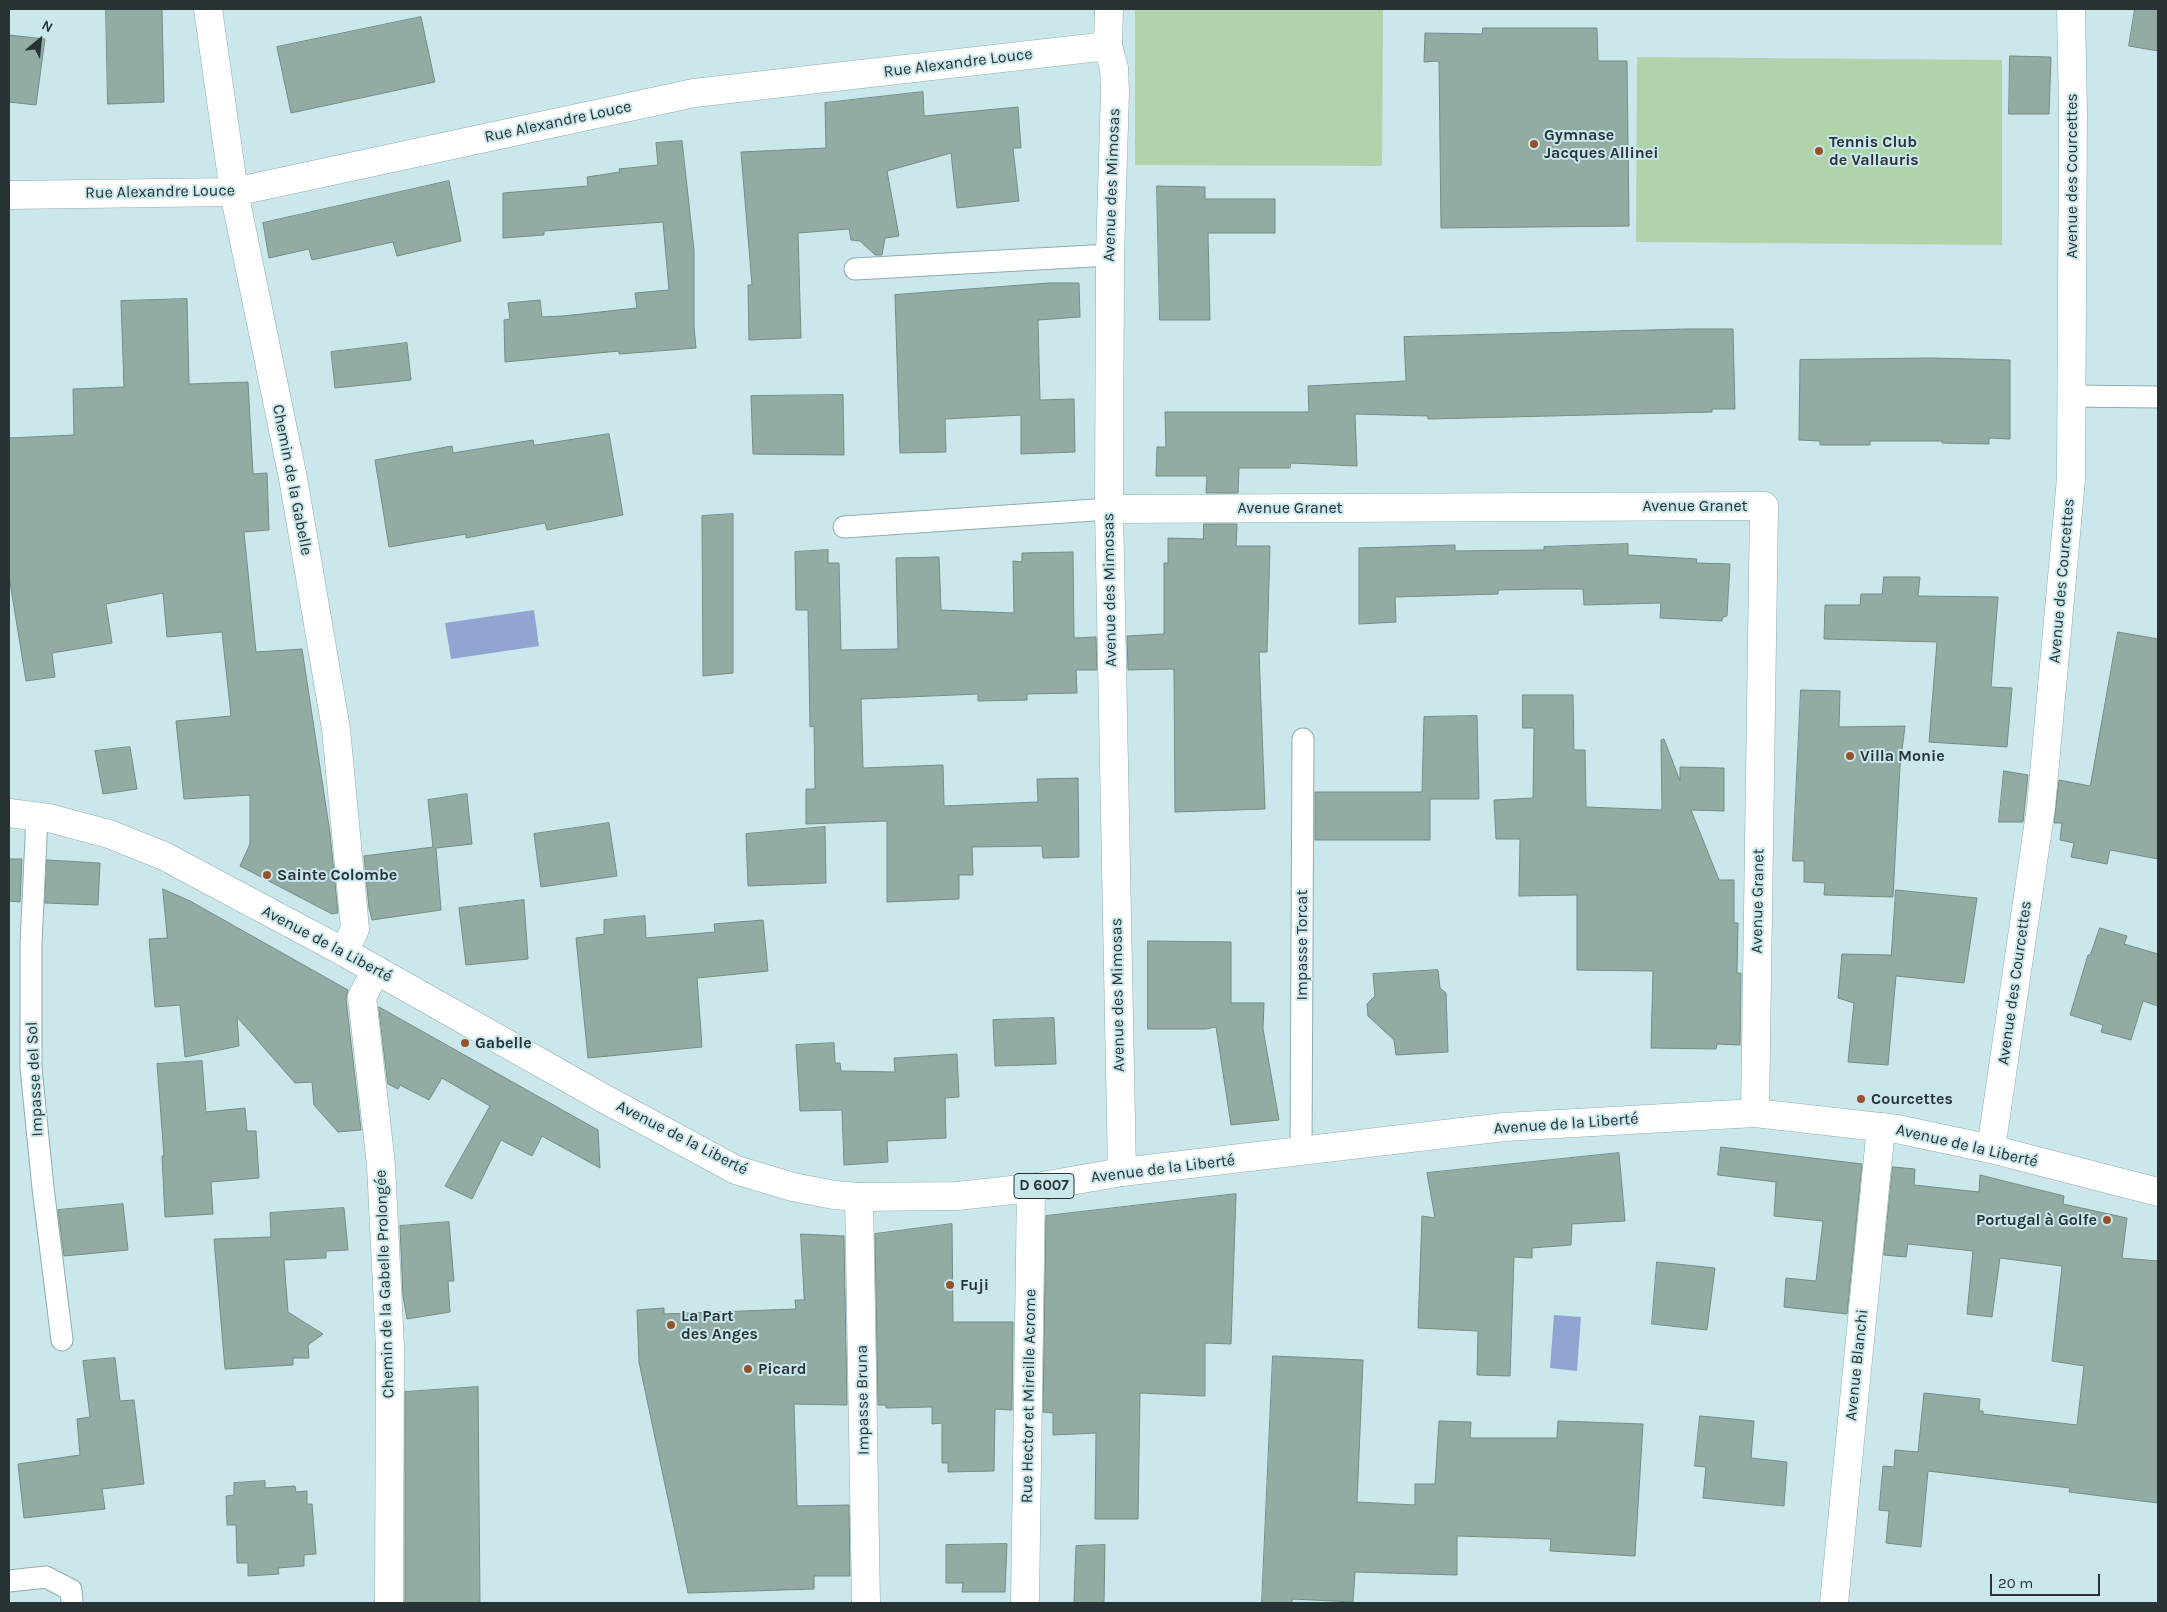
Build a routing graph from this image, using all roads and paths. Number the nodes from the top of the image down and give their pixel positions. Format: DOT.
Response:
graph roads {
  1 [pos="208,9"];
  2 [pos="1109,9"];
  3 [pos="2071,9"];
  4 [pos="1108,46"];
  5 [pos="234,192"];
  6 [pos="9,195"];
  7 [pos="1110,255"];
  8 [pos="855,269"];
  9 [pos="2072,396"];
  10 [pos="2158,397"];
  11 [pos="1109,508"];
  12 [pos="844,527"];
  13 [pos="1303,739"];
  14 [pos="9,813"];
  15 [pos="37,817"];
  16 [pos="344,952"];
  17 [pos="376,970"];
  18 [pos="1755,1113"];
  19 [pos="1881,1127"];
  20 [pos="1991,1149"];
  21 [pos="1301,1152"];
  22 [pos="1122,1172"];
  23 [pos="1031,1188"];
  24 [pos="2158,1192"];
  25 [pos="860,1196"];
  26 [pos="62,1340"];
  27 [pos="9,1581"];
  28 [pos="72,1603"];
  29 [pos="389,1603"];
  30 [pos="866,1603"];
  31 [pos="1025,1603"];
  32 [pos="1834,1603"];
  1 -- 5 [label="street, Chemin de la Gabelle"];
  2 -- 4 [label="street, Avenue des Mimosas"];
  3 -- 9 [label="street, Avenue des Courcettes"];
  4 -- 5 [label="street, Rue Alexandre Louce"];
  4 -- 7 [label="street, Avenue des Mimosas"];
  5 -- 6 [label="street, Rue Alexandre Louce"];
  5 -- 16 [label="street, Chemin de la Gabelle"];
  7 -- 8 [label="lane"];
  7 -- 11 [label="street, Avenue des Mimosas"];
  9 -- 10 [label="lane"];
  9 -- 20 [label="street, Avenue des Courcettes"];
  11 -- 12 [label="lane"];
  11 -- 18 [label="street, Avenue Granet"];
  11 -- 22 [label="street, Avenue des Mimosas"];
  13 -- 21 [label="lane, Impasse Torcat"];
  14 -- 15 [label="street, Avenue de la Liberté / D 6007"];
  15 -- 16 [label="street, Avenue de la Liberté / D 6007"];
  15 -- 26 [label="lane, Impasse del Sol"];
  16 -- 17 [label="street, Avenue de la Liberté / D 6007"];
  17 -- 25 [label="street, Avenue de la Liberté / D 6007"];
  17 -- 29 [label="street, Chemin de la Gabelle Prolongée"];
  18 -- 19 [label="street, Avenue de la Liberté / D 6007"];
  18 -- 21 [label="street, Avenue de la Liberté / D 6007"];
  19 -- 20 [label="street, Avenue de la Liberté / D 6007"];
  19 -- 32 [label="street, Avenue Blanchi"];
  20 -- 24 [label="street, Avenue de la Liberté / D 6007"];
  21 -- 22 [label="street, Avenue de la Liberté / D 6007"];
  22 -- 23 [label="street, Avenue de la Liberté / D 6007"];
  23 -- 25 [label="street, Avenue de la Liberté / D 6007"];
  23 -- 31 [label="street, Rue Hector et Mireille Acrome"];
  25 -- 30 [label="street, Impasse Bruna"];
  27 -- 28 [label="lane"];
}
